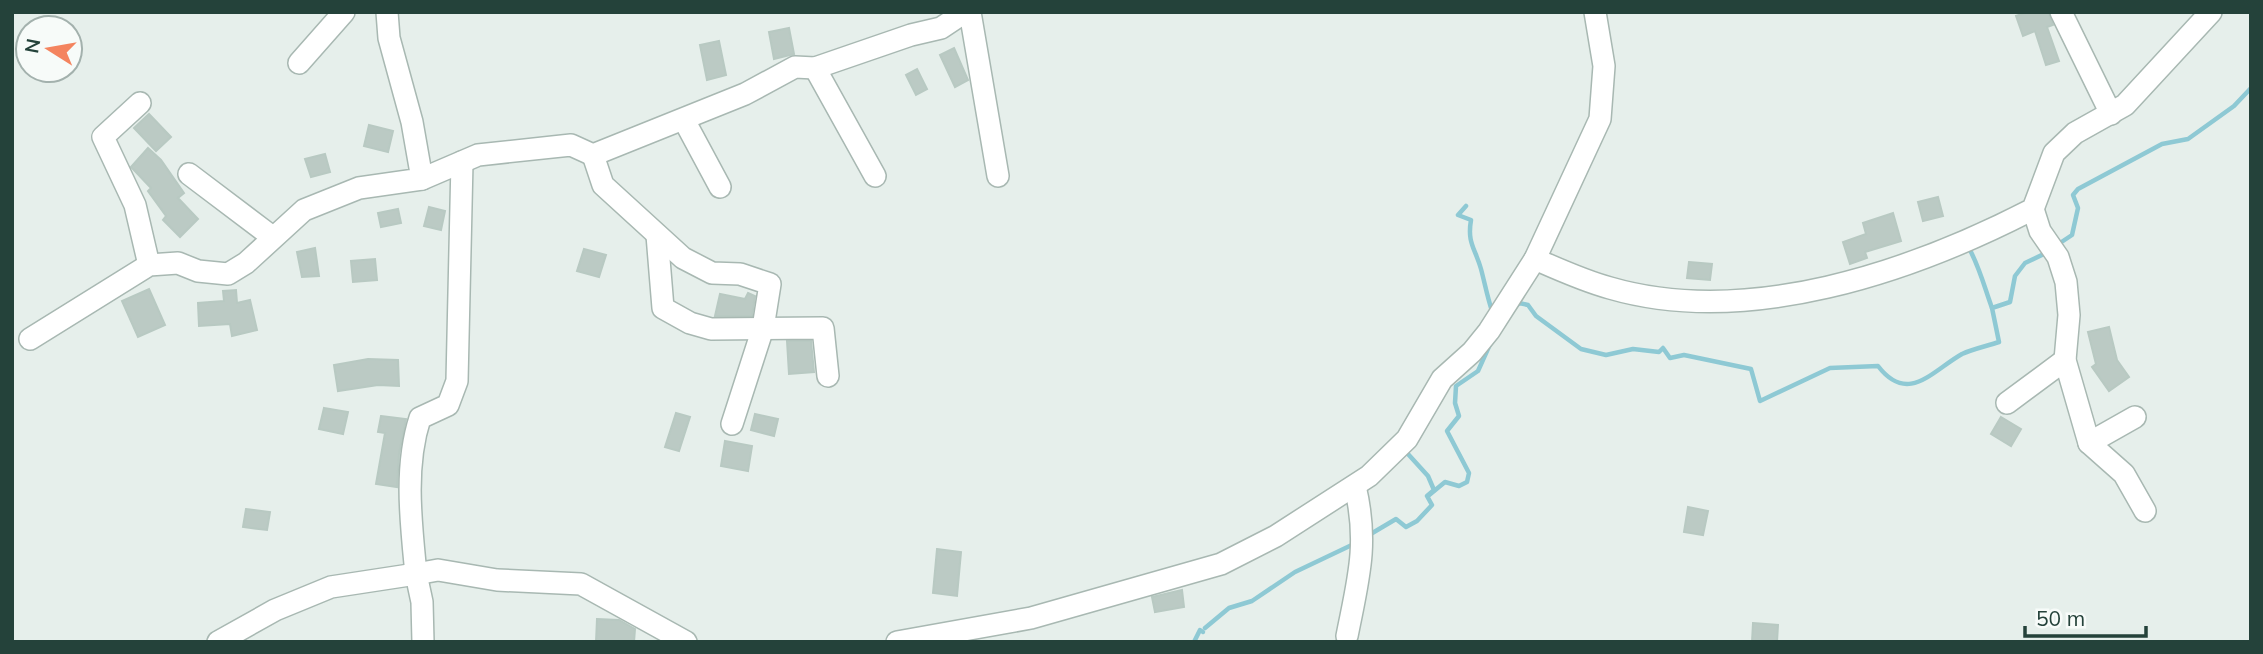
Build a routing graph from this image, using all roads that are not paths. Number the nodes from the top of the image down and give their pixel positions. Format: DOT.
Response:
graph roads {
  1 [pos="344,12"];
  2 [pos="387,12"];
  3 [pos="965,12"];
  4 [pos="970,12"];
  5 [pos="1595,12"];
  6 [pos="2062,12"];
  7 [pos="2211,12"];
  8 [pos="299,62"];
  9 [pos="815,68"];
  10 [pos="140,103"];
  11 [pos="2111,114"];
  12 [pos="684,120"];
  13 [pos="593,155"];
  14 [pos="462,162"];
  15 [pos="189,174"];
  16 [pos="876,176"];
  17 [pos="998,176"];
  18 [pos="422,179"];
  19 [pos="720,187"];
  20 [pos="2033,209"];
  21 [pos="657,235"];
  22 [pos="271,236"];
  23 [pos="1535,259"];
  24 [pos="149,265"];
  25 [pos="763,328"];
  26 [pos="30,338"];
  27 [pos="2065,360"];
  28 [pos="828,376"];
  29 [pos="2007,403"];
  30 [pos="2135,417"];
  31 [pos="732,424"];
  32 [pos="2089,443"];
  33 [pos="1355,486"];
  34 [pos="2145,511"];
  35 [pos="416,574"];
  36 [pos="1347,636"];
  37 [pos="218,642"];
  38 [pos="423,642"];
  39 [pos="686,642"];
  40 [pos="897,642"];
  1 -- 8 [label="street"];
  2 -- 18 [label="street"];
  3 -- 9 [label="street"];
  4 -- 17 [label="street"];
  5 -- 23 [label="street"];
  6 -- 11 [label="street"];
  7 -- 11 [label="street"];
  9 -- 12 [label="street"];
  9 -- 16 [label="street"];
  10 -- 24 [label="street"];
  11 -- 20 [label="street"];
  12 -- 13 [label="street"];
  12 -- 19 [label="street"];
  13 -- 14 [label="street"];
  13 -- 21 [label="street"];
  14 -- 18 [label="street"];
  14 -- 35 [label="street"];
  15 -- 22 [label="street"];
  18 -- 22 [label="street"];
  20 -- 23 [label="street"];
  20 -- 27 [label="street"];
  21 -- 25 [label="street"];
  21 -- 25 [label="street"];
  22 -- 24 [label="street"];
  23 -- 33 [label="street"];
  24 -- 26 [label="street"];
  25 -- 28 [label="street"];
  25 -- 31 [label="street"];
  27 -- 29 [label="street"];
  27 -- 32 [label="street"];
  30 -- 32 [label="street"];
  32 -- 34 [label="street"];
  33 -- 36 [label="street"];
  33 -- 40 [label="street"];
  35 -- 37 [label="street"];
  35 -- 38 [label="street"];
  35 -- 39 [label="street"];
}
